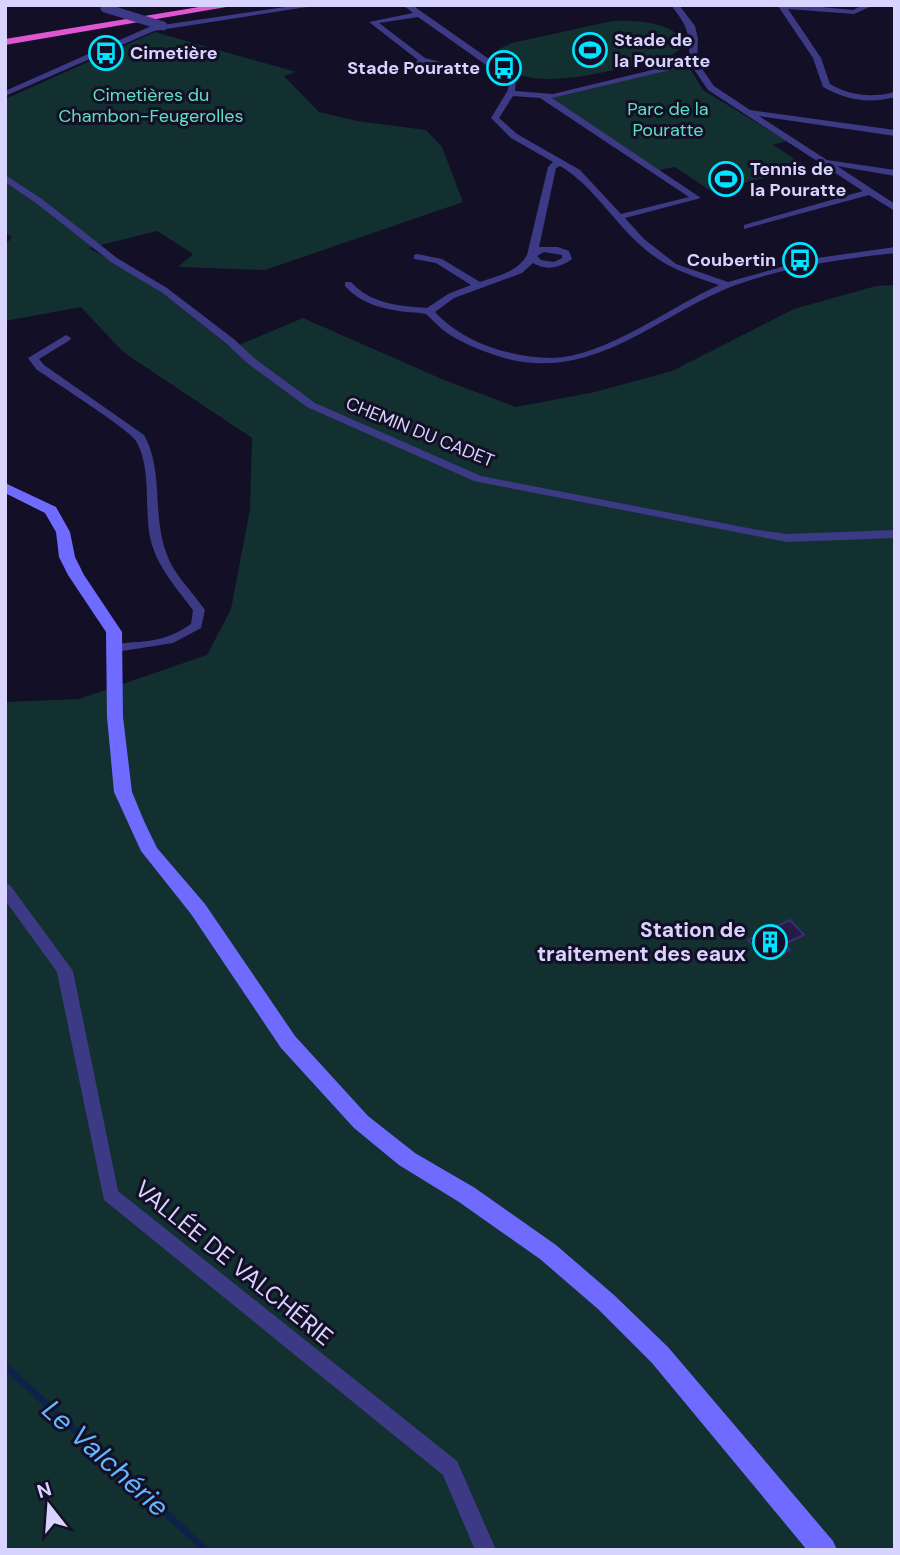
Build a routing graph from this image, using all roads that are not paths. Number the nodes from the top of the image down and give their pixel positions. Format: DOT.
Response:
graph roads {
  1 [pos="94,5"];
  2 [pos="185,5"];
  3 [pos="198,5"];
  4 [pos="233,5"];
  5 [pos="316,5"];
  6 [pos="407,5"];
  7 [pos="675,5"];
  8 [pos="870,5"];
  9 [pos="782,6"];
  10 [pos="854,12"];
  11 [pos="420,14"];
  12 [pos="365,16"];
  13 [pos="373,22"];
  14 [pos="849,22"];
  15 [pos="163,26"];
  16 [pos="20,27"];
  17 [pos="5,40"];
  18 [pos="423,60"];
  19 [pos="694,62"];
  20 [pos="440,63"];
  21 [pos="413,70"];
  22 [pos="511,93"];
  23 [pos="5,94"];
  24 [pos="895,94"];
  25 [pos="544,97"];
  26 [pos="746,111"];
  27 [pos="895,133"];
  28 [pos="822,161"];
  29 [pos="559,162"];
  30 [pos="895,173"];
  31 [pos="5,178"];
  32 [pos="871,192"];
  33 [pos="895,208"];
  34 [pos="618,217"];
  35 [pos="747,227"];
  36 [pos="895,250"];
  37 [pos="417,257"];
  38 [pos="348,284"];
  39 [pos="478,285"];
  40 [pos="727,285"];
  41 [pos="429,312"];
  42 [pos="66,338"];
  43 [pos="5,487"];
  44 [pos="895,534"];
  45 [pos="116,648"];
  46 [pos="5,889"];
  47 [pos="486,1550"];
  48 [pos="824,1550"];
  1 -- 15 [label="street, bridge"];
  2 -- 16 [label="highway"];
  3 -- 17 [label="highway"];
  4 -- 17 [label="highway"];
  5 -- 15 [label="street"];
  6 -- 11 [label="street"];
  7 -- 19 [label="street"];
  8 -- 10 [label="street"];
  9 -- 10 [label="street"];
  9 -- 24 [label="street"];
  10 -- 14 [label="street"];
  11 -- 13 [label="street"];
  11 -- 22 [label="street"];
  12 -- 13 [label="street"];
  13 -- 18 [label="street"];
  15 -- 23 [label="street"];
  18 -- 20 [label="street"];
  18 -- 21 [label="street"];
  19 -- 25 [label="street"];
  19 -- 26 [label="street"];
  22 -- 25 [label="street"];
  22 -- 29 [label="street"];
  25 -- 34 [label="street"];
  26 -- 27 [label="street"];
  26 -- 28 [label="street"];
  28 -- 30 [label="street"];
  28 -- 32 [label="street"];
  29 -- 34 [label="street"];
  29 -- 39 [label="street"];
  31 -- 44 [label="street, CHEMIN DU CADET"];
  32 -- 33 [label="street"];
  32 -- 35 [label="street"];
  34 -- 40 [label="street"];
  36 -- 40 [label="street"];
  37 -- 39 [label="street"];
  38 -- 41 [label="street"];
  39 -- 41 [label="street"];
  40 -- 41 [label="street"];
  42 -- 45 [label="street"];
  43 -- 45 [label="main road"];
  45 -- 48 [label="main road"];
  46 -- 47 [label="street, VALLÉE DE VALCHÉRIE"];
}
